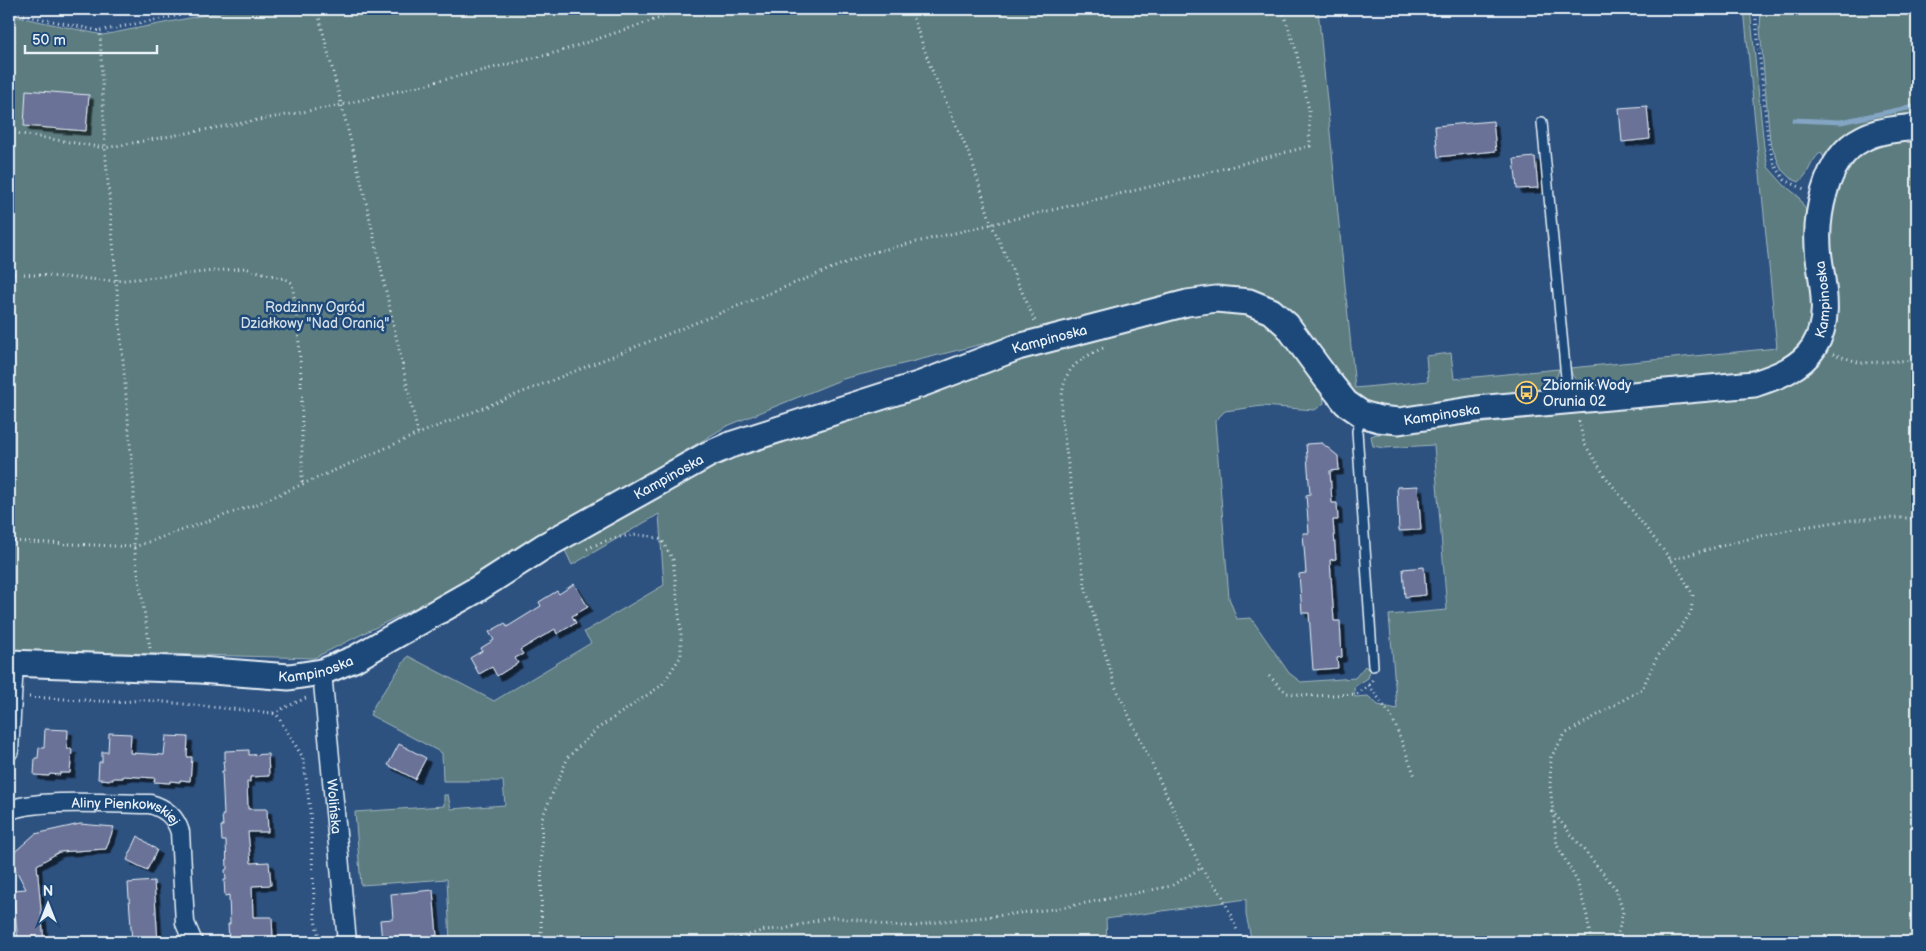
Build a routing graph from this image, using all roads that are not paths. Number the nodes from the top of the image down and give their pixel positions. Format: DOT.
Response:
graph roads {
  1 [pos="1542,122"];
  2 [pos="1917,127"];
  3 [pos="1573,401"];
  4 [pos="1362,414"];
  5 [pos="11,663"];
  6 [pos="1373,666"];
  7 [pos="323,681"];
  8 [pos="9,751"];
  9 [pos="10,806"];
  10 [pos="193,942"];
  11 [pos="347,942"];
  1 -- 3 [label="lane"];
  2 -- 3 [label="street, Kampinoska"];
  3 -- 4 [label="street, Kampinoska"];
  4 -- 6 [label="lane"];
  4 -- 7 [label="street, Kampinoska"];
  5 -- 7 [label="street, Kampinoska"];
  5 -- 8 [label="street"];
  7 -- 11 [label="street, Wolińska"];
  9 -- 10 [label="street, Aliny Pienkowskiej"];
}
